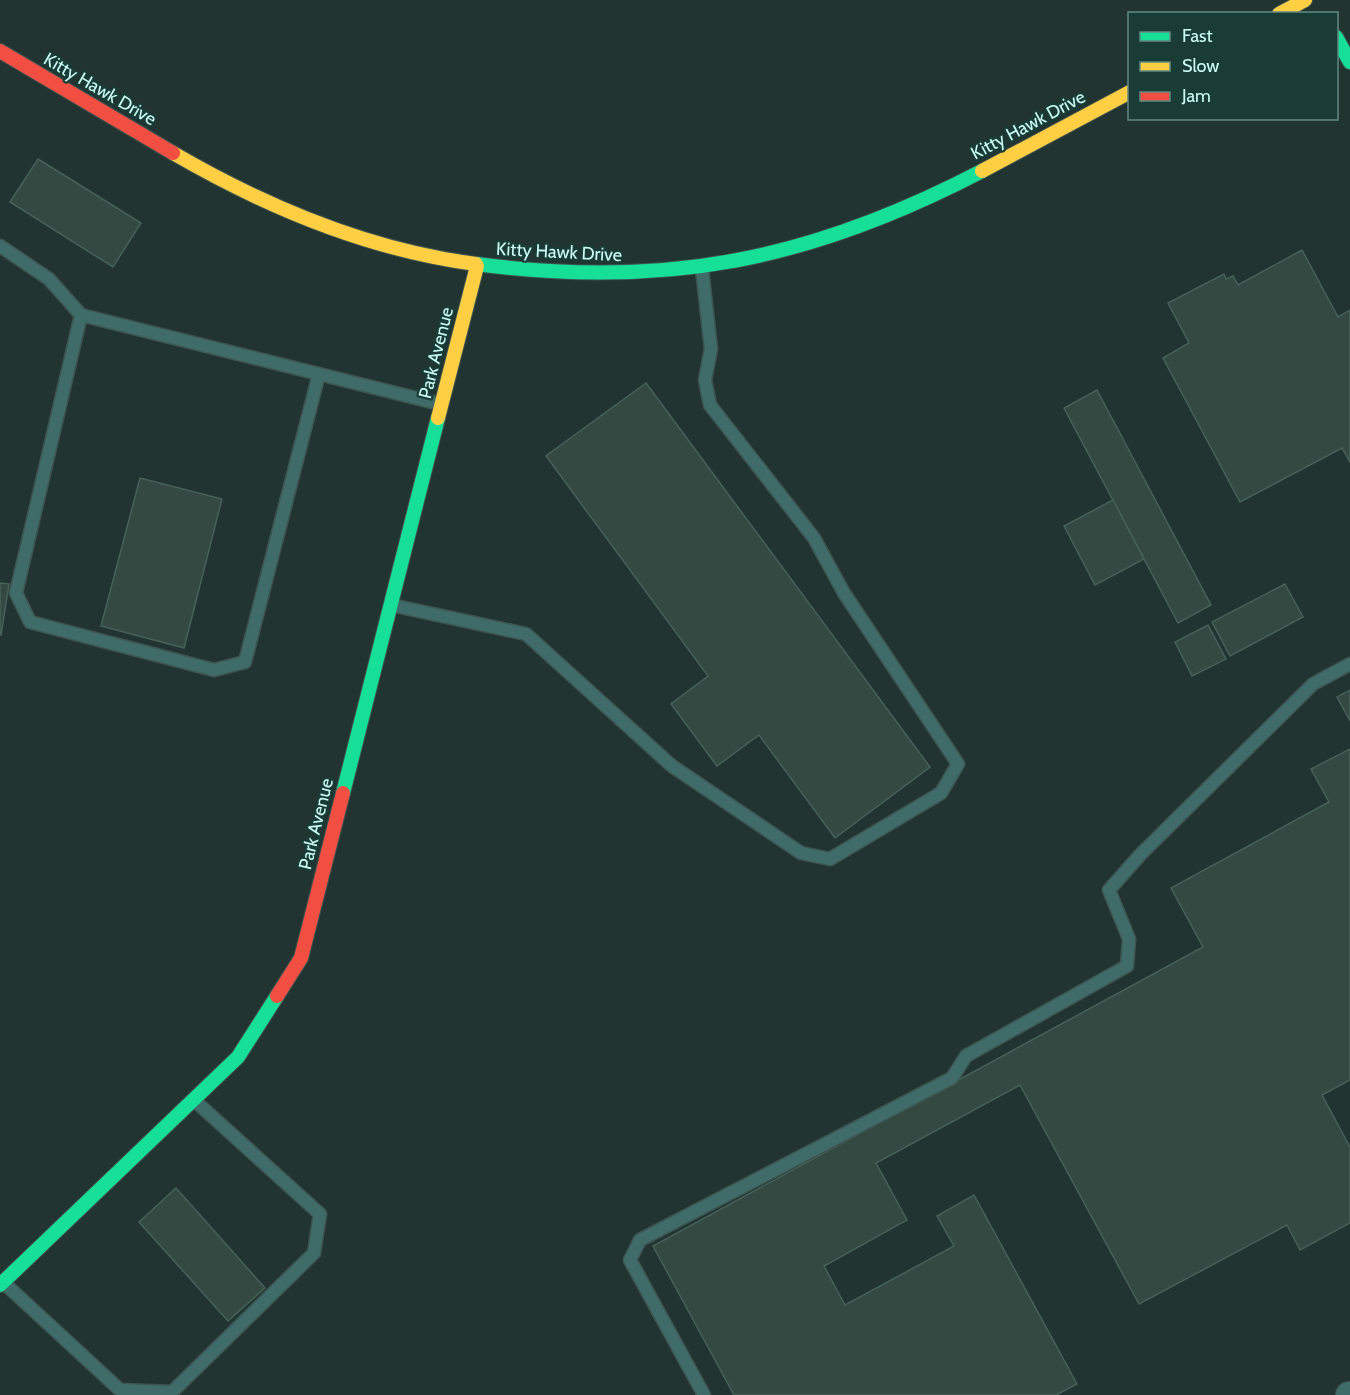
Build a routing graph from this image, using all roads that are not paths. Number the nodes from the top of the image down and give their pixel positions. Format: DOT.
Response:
graph roads {
  1 [pos="1305,0"];
  2 [pos="1284,12"];
  3 [pos="1338,41"];
  4 [pos="0,51"];
  5 [pos="1350,62"];
  6 [pos="1128,93"];
  7 [pos="0,246"];
  8 [pos="477,266"];
  9 [pos="701,267"];
  10 [pos="81,315"];
  11 [pos="319,374"];
  12 [pos="442,404"];
  13 [pos="390,605"];
  14 [pos="1350,664"];
  15 [pos="193,1100"];
  16 [pos="2,1283"];
  17 [pos="704,1395"];
  1 -- 2 [label="main road"];
  3 -- 5 [label="main road"];
  4 -- 8 [label="main road, Kitty Hawk Drive"];
  6 -- 9 [label="main road, Kitty Hawk Drive"];
  7 -- 10 [label="lane"];
  8 -- 9 [label="main road, Kitty Hawk Drive"];
  8 -- 12 [label="main road, Park Avenue"];
  9 -- 13 [label="lane"];
  10 -- 11 [label="lane"];
  10 -- 11 [label="lane"];
  11 -- 12 [label="lane"];
  12 -- 13 [label="main road, Park Avenue"];
  13 -- 15 [label="main road, Park Avenue"];
  14 -- 17 [label="lane"];
  15 -- 16 [label="main road, Park Avenue"];
  15 -- 16 [label="lane"];
}
